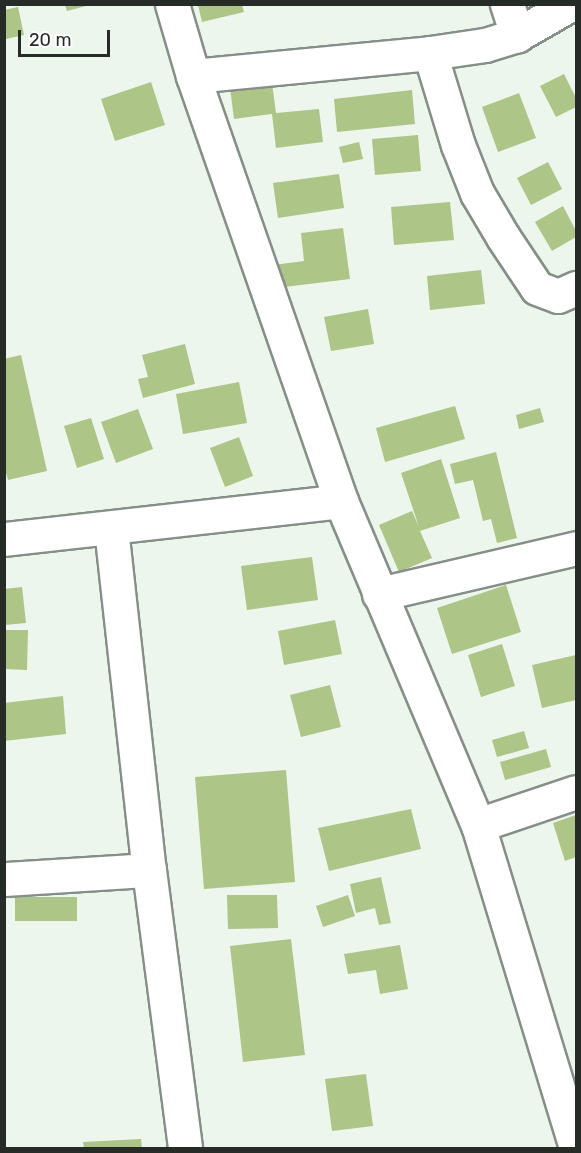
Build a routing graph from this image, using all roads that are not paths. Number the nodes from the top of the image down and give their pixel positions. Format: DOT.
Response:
graph roads {
  1 [pos="172,4"];
  2 [pos="507,4"];
  3 [pos="571,4"];
  4 [pos="517,35"];
  5 [pos="430,53"];
  6 [pos="193,76"];
  7 [pos="576,288"];
  8 [pos="341,501"];
  9 [pos="111,528"];
  10 [pos="4,538"];
  11 [pos="576,548"];
  12 [pos="379,594"];
  13 [pos="576,792"];
  14 [pos="478,825"];
  15 [pos="149,870"];
  16 [pos="4,879"];
  17 [pos="185,1149"];
  18 [pos="576,1149"];
  1 -- 6 [label="street"];
  2 -- 4 [label="street"];
  3 -- 4 [label="street"];
  4 -- 5 [label="street"];
  5 -- 6 [label="street"];
  5 -- 7 [label="street"];
  6 -- 8 [label="street"];
  8 -- 9 [label="street"];
  8 -- 12 [label="street"];
  9 -- 10 [label="street"];
  9 -- 15 [label="street"];
  11 -- 12 [label="street"];
  12 -- 14 [label="street"];
  13 -- 14 [label="street"];
  14 -- 18 [label="street"];
  15 -- 16 [label="street"];
  15 -- 17 [label="street"];
}
